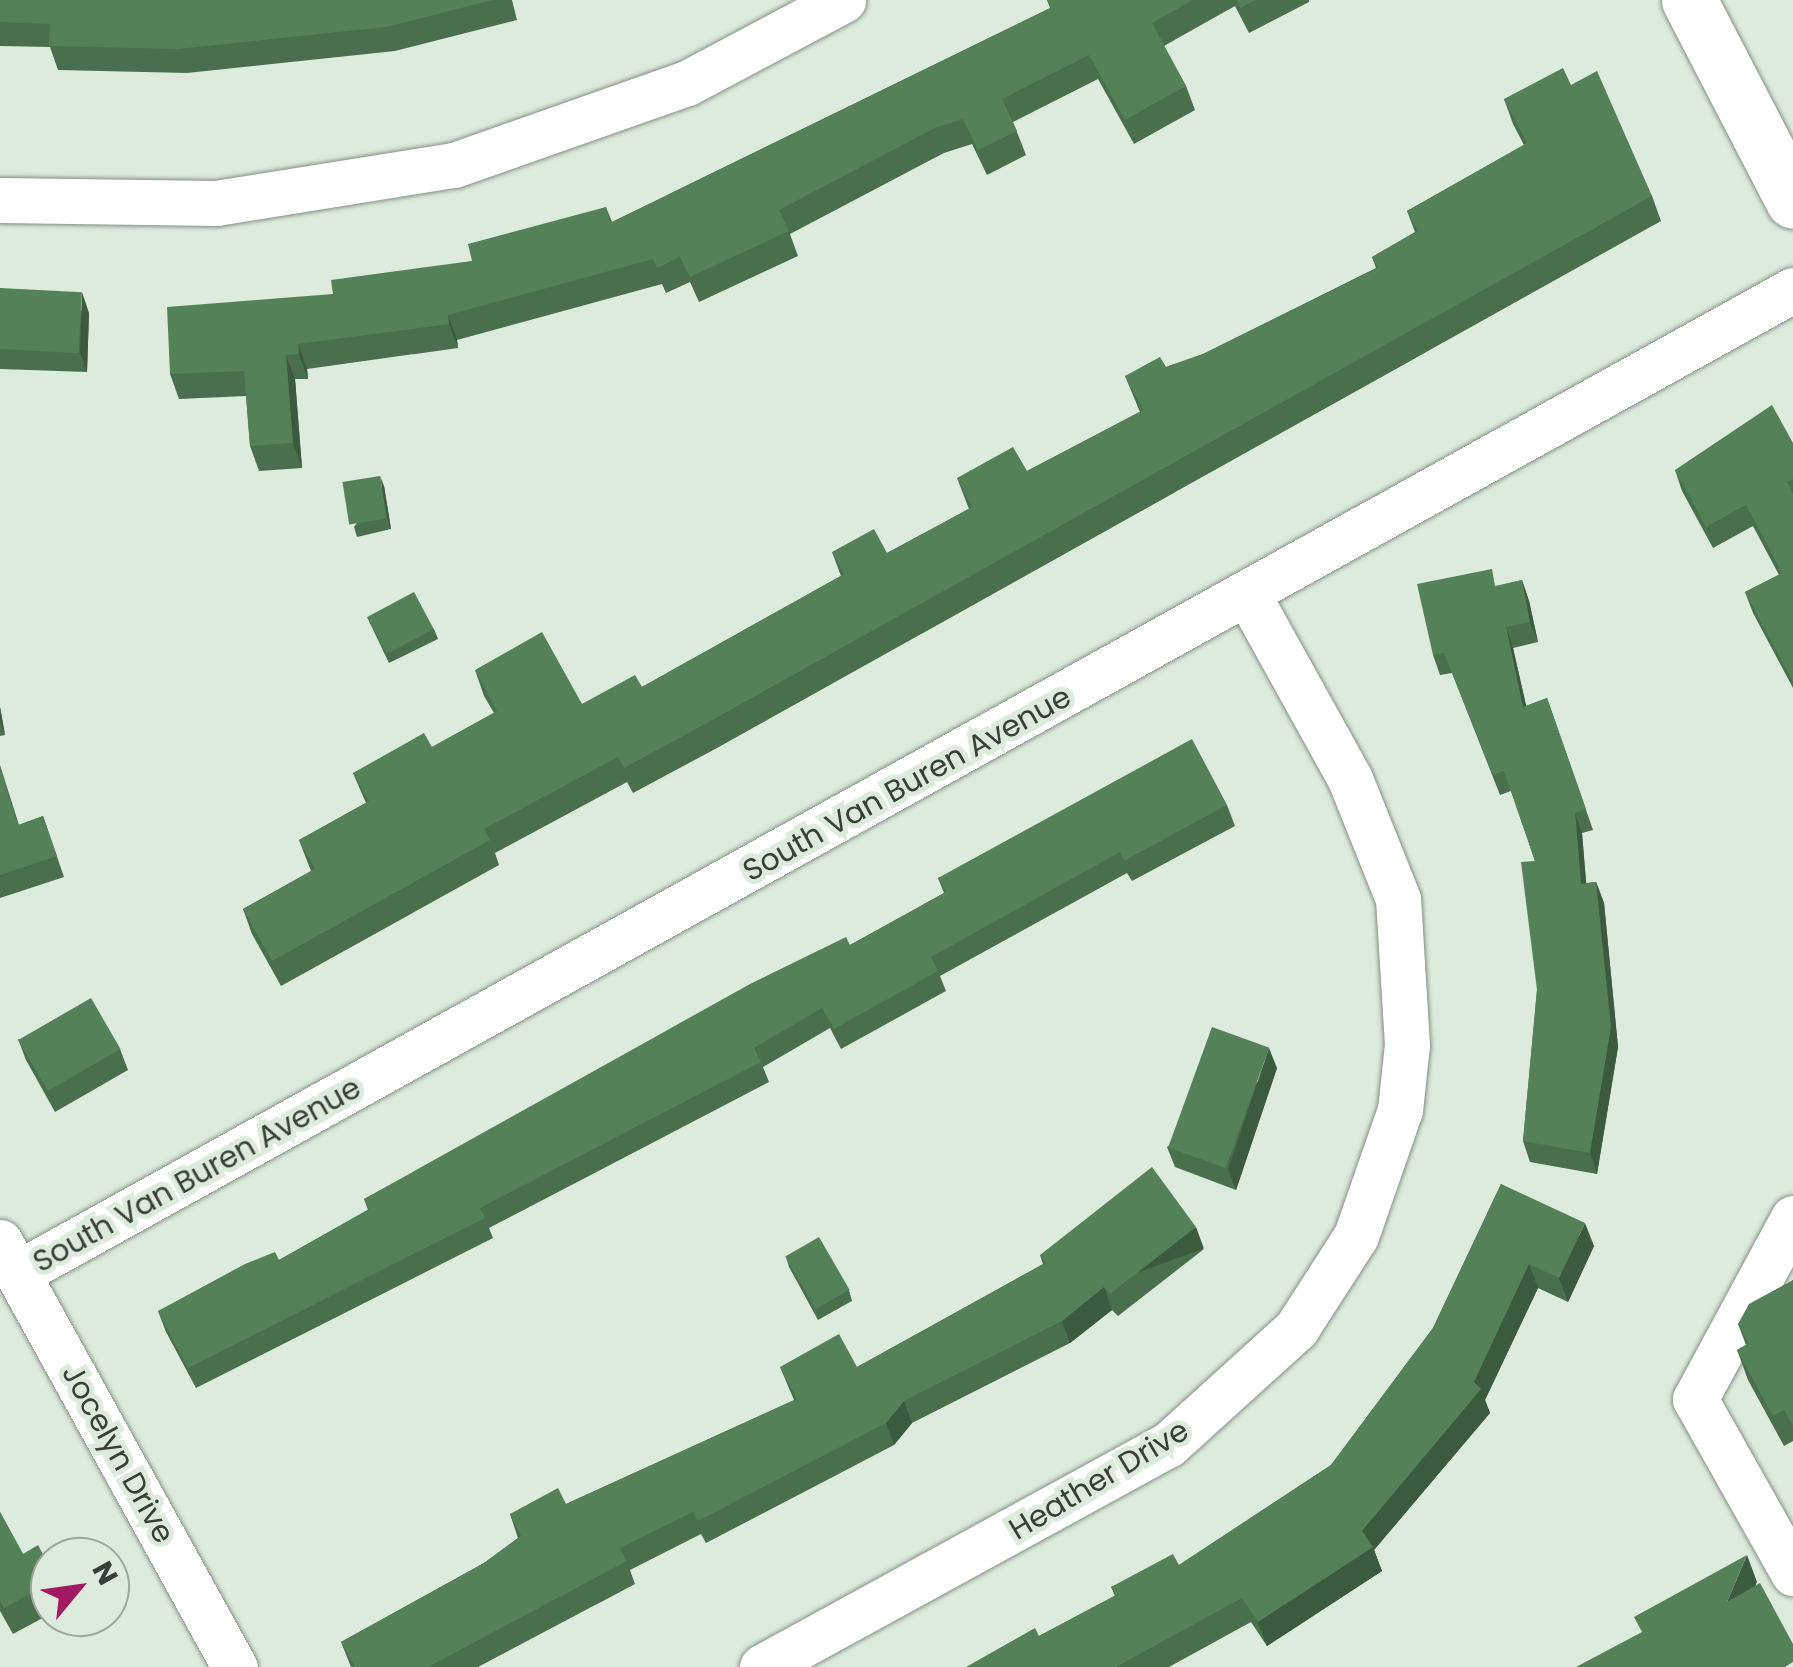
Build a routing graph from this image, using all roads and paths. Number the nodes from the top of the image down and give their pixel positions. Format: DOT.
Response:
graph roads {
  1 [pos="843,0"];
  2 [pos="1689,0"];
  3 [pos="0,200"];
  4 [pos="1793,202"];
  5 [pos="1793,290"];
  6 [pos="1248,595"];
  7 [pos="1793,1218"];
  8 [pos="9,1258"];
  9 [pos="1793,1573"];
  10 [pos="235,1667"];
  11 [pos="762,1667"];
  1 -- 3 [label="street"];
  2 -- 4 [label="street"];
  5 -- 6 [label="street, South Van Buren Avenue"];
  6 -- 8 [label="street, South Van Buren Avenue"];
  6 -- 11 [label="street, Heather Drive"];
  7 -- 9 [label="street"];
  8 -- 10 [label="street, Jocelyn Drive"];
}
